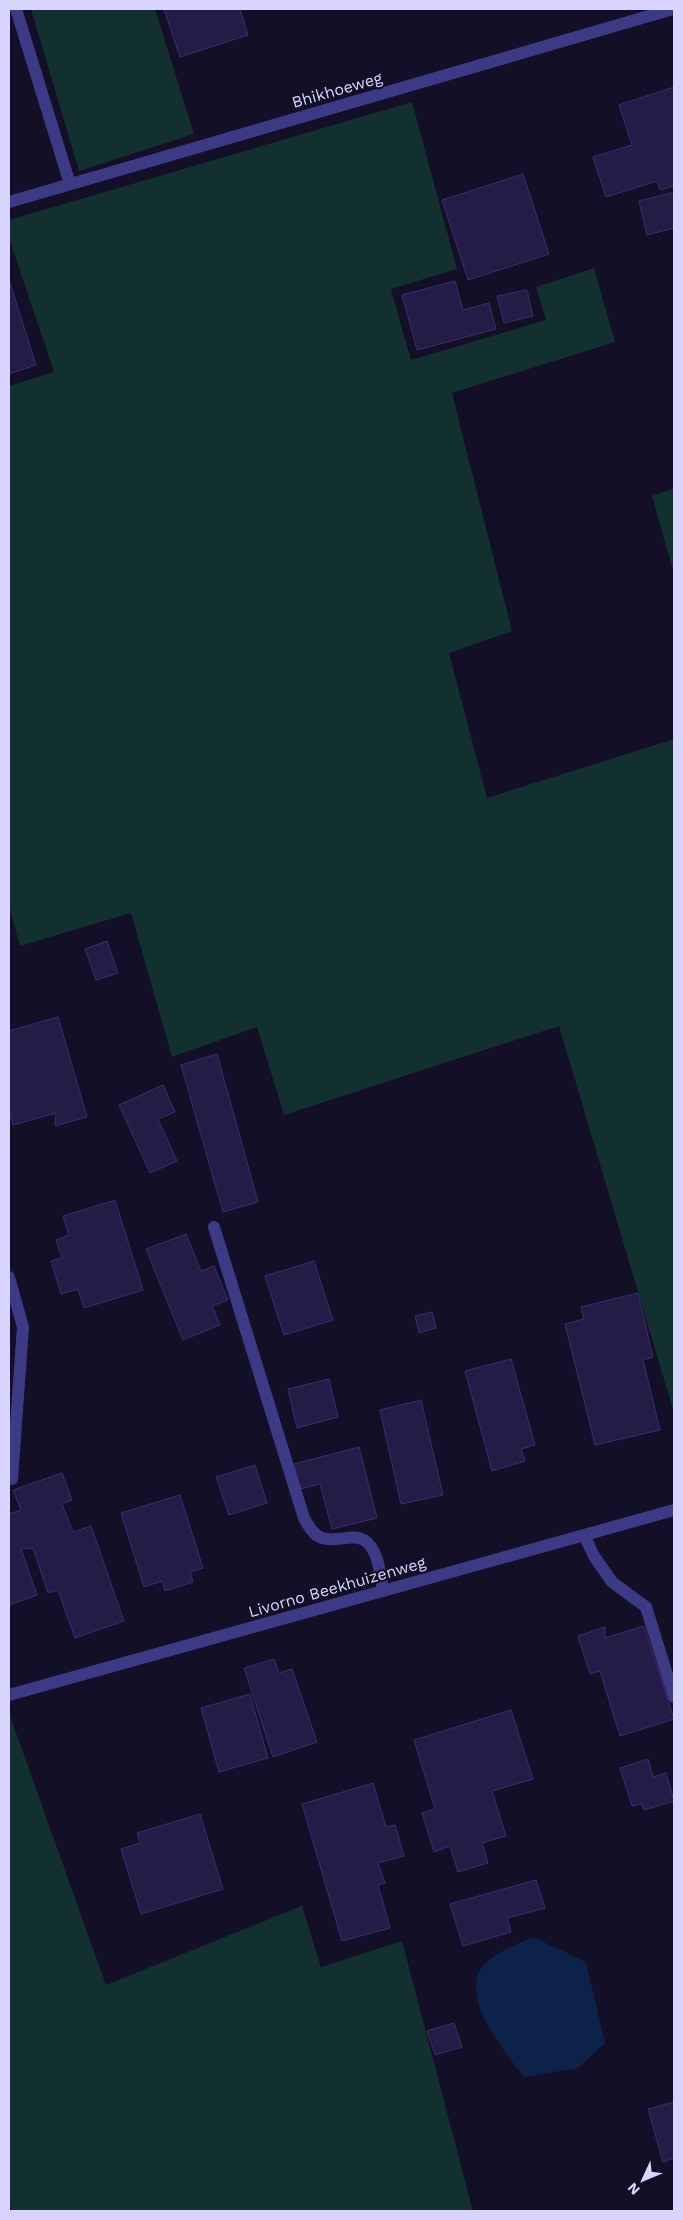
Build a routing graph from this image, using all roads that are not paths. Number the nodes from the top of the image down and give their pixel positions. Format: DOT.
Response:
graph roads {
  1 [pos="16,9"];
  2 [pos="674,9"];
  3 [pos="646,12"];
  4 [pos="70,184"];
  5 [pos="9,202"];
  6 [pos="214,1227"];
  7 [pos="9,1277"];
  8 [pos="12,1478"];
  9 [pos="674,1510"];
  10 [pos="584,1535"];
  11 [pos="383,1591"];
  12 [pos="9,1695"];
  13 [pos="674,1697"];
  1 -- 4 [label="street"];
  2 -- 3 [label="street, Bhikhoeweg"];
  3 -- 4 [label="street, Bhikhoeweg"];
  4 -- 5 [label="street, Bhikhoeweg"];
  6 -- 11 [label="street"];
  7 -- 8 [label="street"];
  9 -- 10 [label="street, Livorno Beekhuizenweg"];
  10 -- 11 [label="street, Livorno Beekhuizenweg"];
  10 -- 13 [label="street"];
  11 -- 12 [label="street, Livorno Beekhuizenweg"];
}
